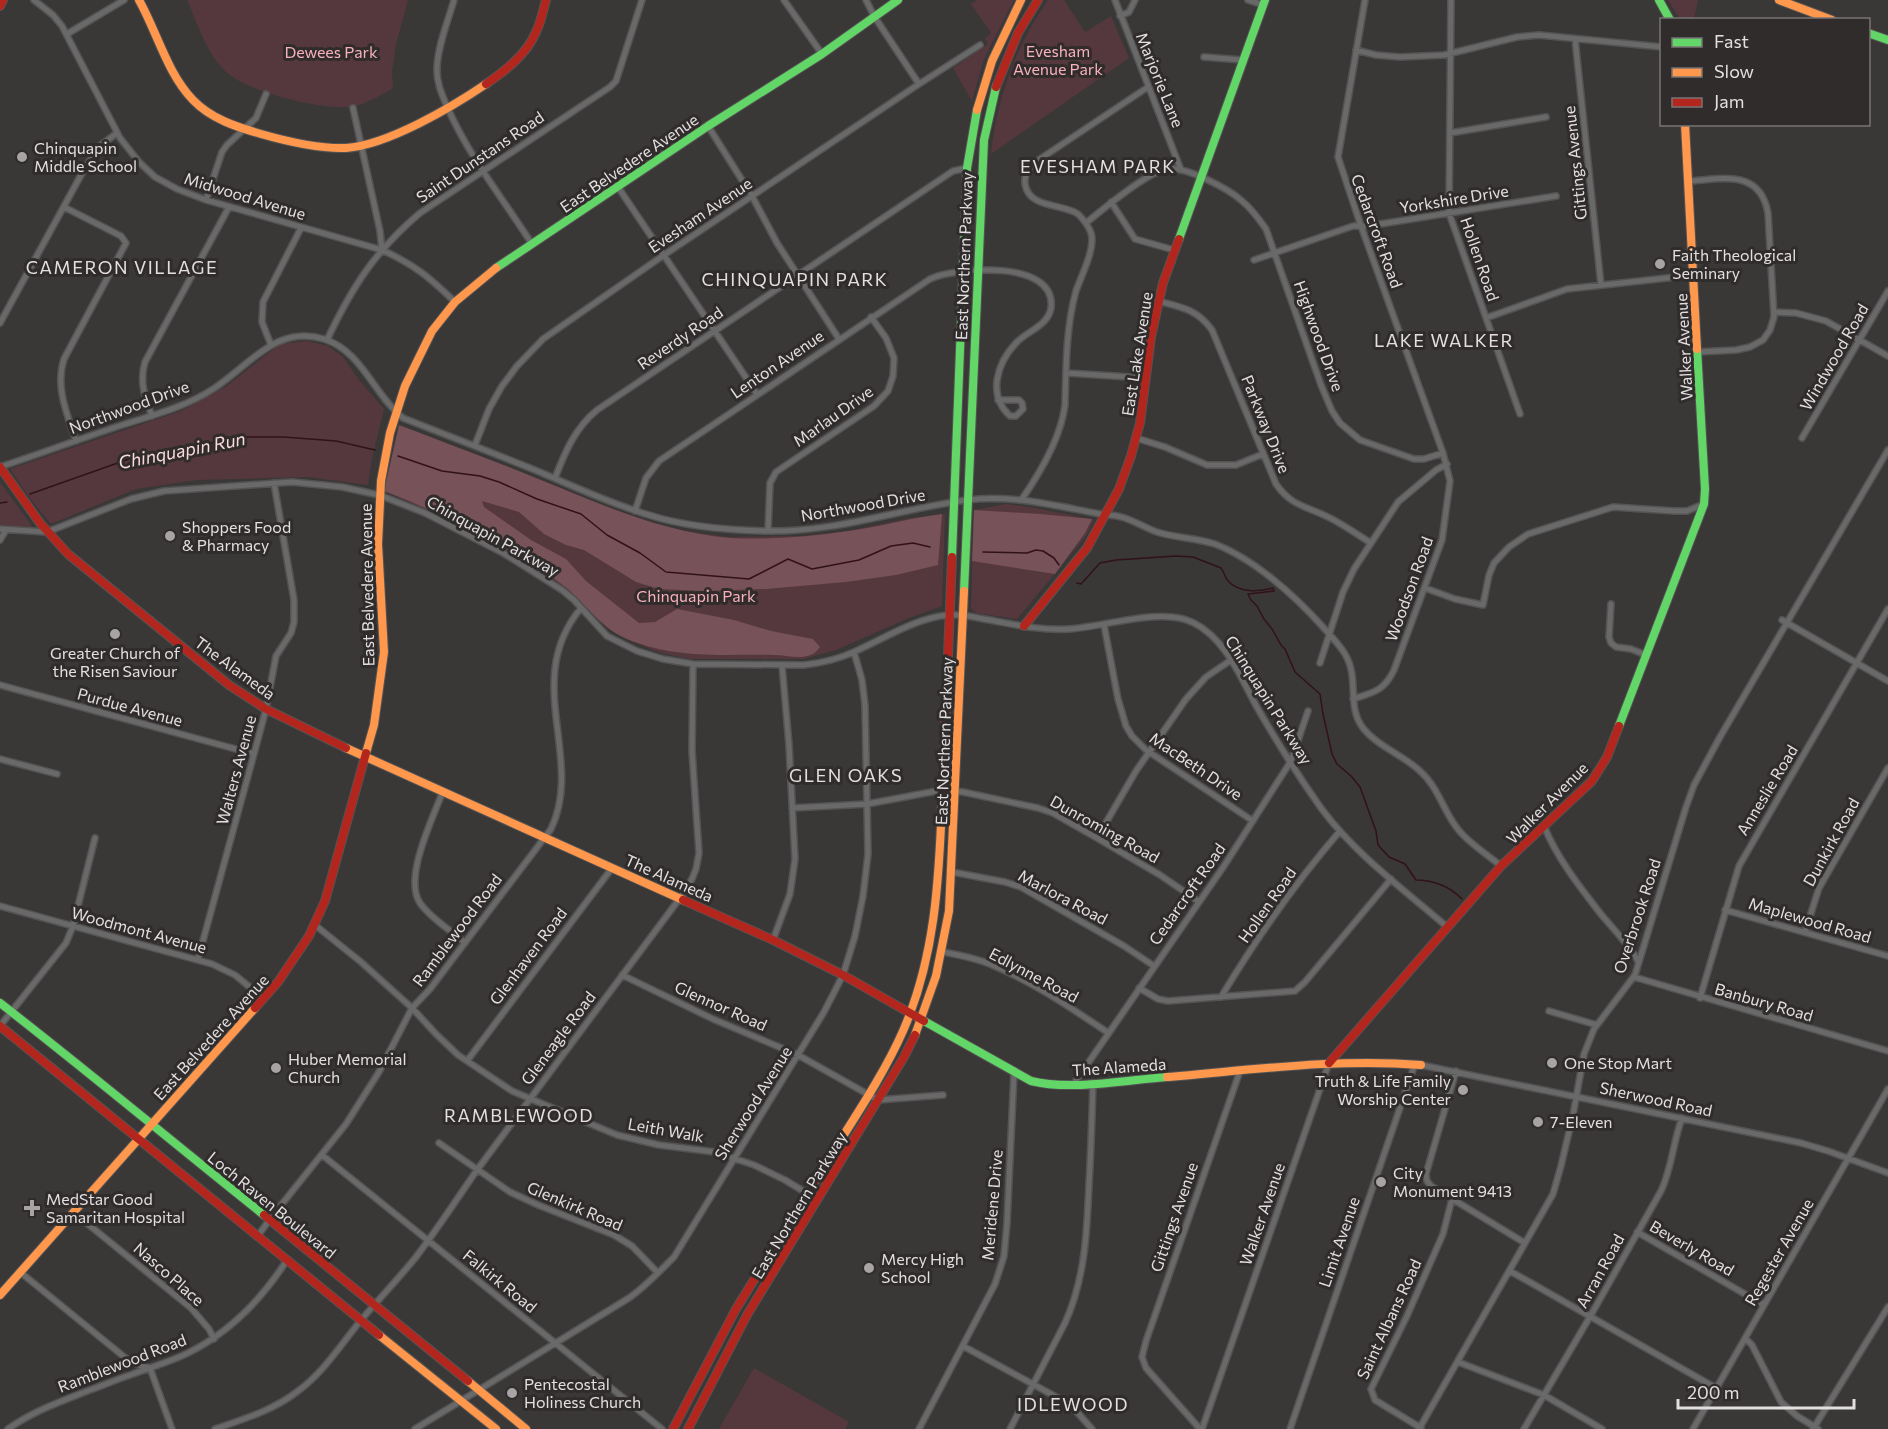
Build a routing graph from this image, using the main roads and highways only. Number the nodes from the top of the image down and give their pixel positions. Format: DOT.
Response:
graph roads {
  1 [pos="3,0"];
  2 [pos="139,0"];
  3 [pos="546,0"];
  4 [pos="898,0"];
  5 [pos="1022,0"];
  6 [pos="1038,0"];
  7 [pos="1659,0"];
  8 [pos="1783,1"];
  9 [pos="1264,3"];
  10 [pos="0,6"];
  11 [pos="1669,18"];
  12 [pos="1827,18"];
  13 [pos="1870,33"];
  14 [pos="1888,40"];
  15 [pos="1685,126"];
  16 [pos="0,467"];
  17 [pos="1024,626"];
  18 [pos="365,757"];
  19 [pos="0,1003"];
  20 [pos="911,1013"];
  21 [pos="922,1020"];
  22 [pos="0,1026"];
  23 [pos="1329,1063"];
  24 [pos="1418,1064"];
  25 [pos="151,1125"];
  26 [pos="138,1138"];
  27 [pos="0,1295"];
  28 [pos="496,1429"];
  29 [pos="526,1429"];
  30 [pos="673,1429"];
  31 [pos="688,1429"];
  1 -- 10 [label="main road"];
  2 -- 3 [label="main road"];
  4 -- 18 [label="main road, East Belvedere Avenue"];
  5 -- 20 [label="main road, East Northern Parkway"];
  6 -- 21 [label="main road, East Northern Parkway"];
  7 -- 11 [label="main road"];
  8 -- 12 [label="main road"];
  9 -- 17 [label="main road, East Lake Avenue"];
  13 -- 14 [label="main road"];
  15 -- 23 [label="main road, Walker Avenue"];
  16 -- 18 [label="main road, The Alameda"];
  18 -- 20 [label="main road, The Alameda"];
  18 -- 25 [label="main road, East Belvedere Avenue"];
  19 -- 25 [label="main road, Loch Raven Boulevard"];
  20 -- 21 [label="main road, The Alameda"];
  20 -- 30 [label="main road, East Northern Parkway"];
  21 -- 23 [label="main road, The Alameda"];
  21 -- 31 [label="main road, East Northern Parkway"];
  22 -- 26 [label="main road, Loch Raven Boulevard"];
  23 -- 24 [label="main road, The Alameda"];
  25 -- 26 [label="main road, East Belvedere Avenue"];
  25 -- 29 [label="main road, Loch Raven Boulevard"];
  26 -- 27 [label="main road, East Belvedere Avenue"];
  26 -- 28 [label="main road, Loch Raven Boulevard"];
}
